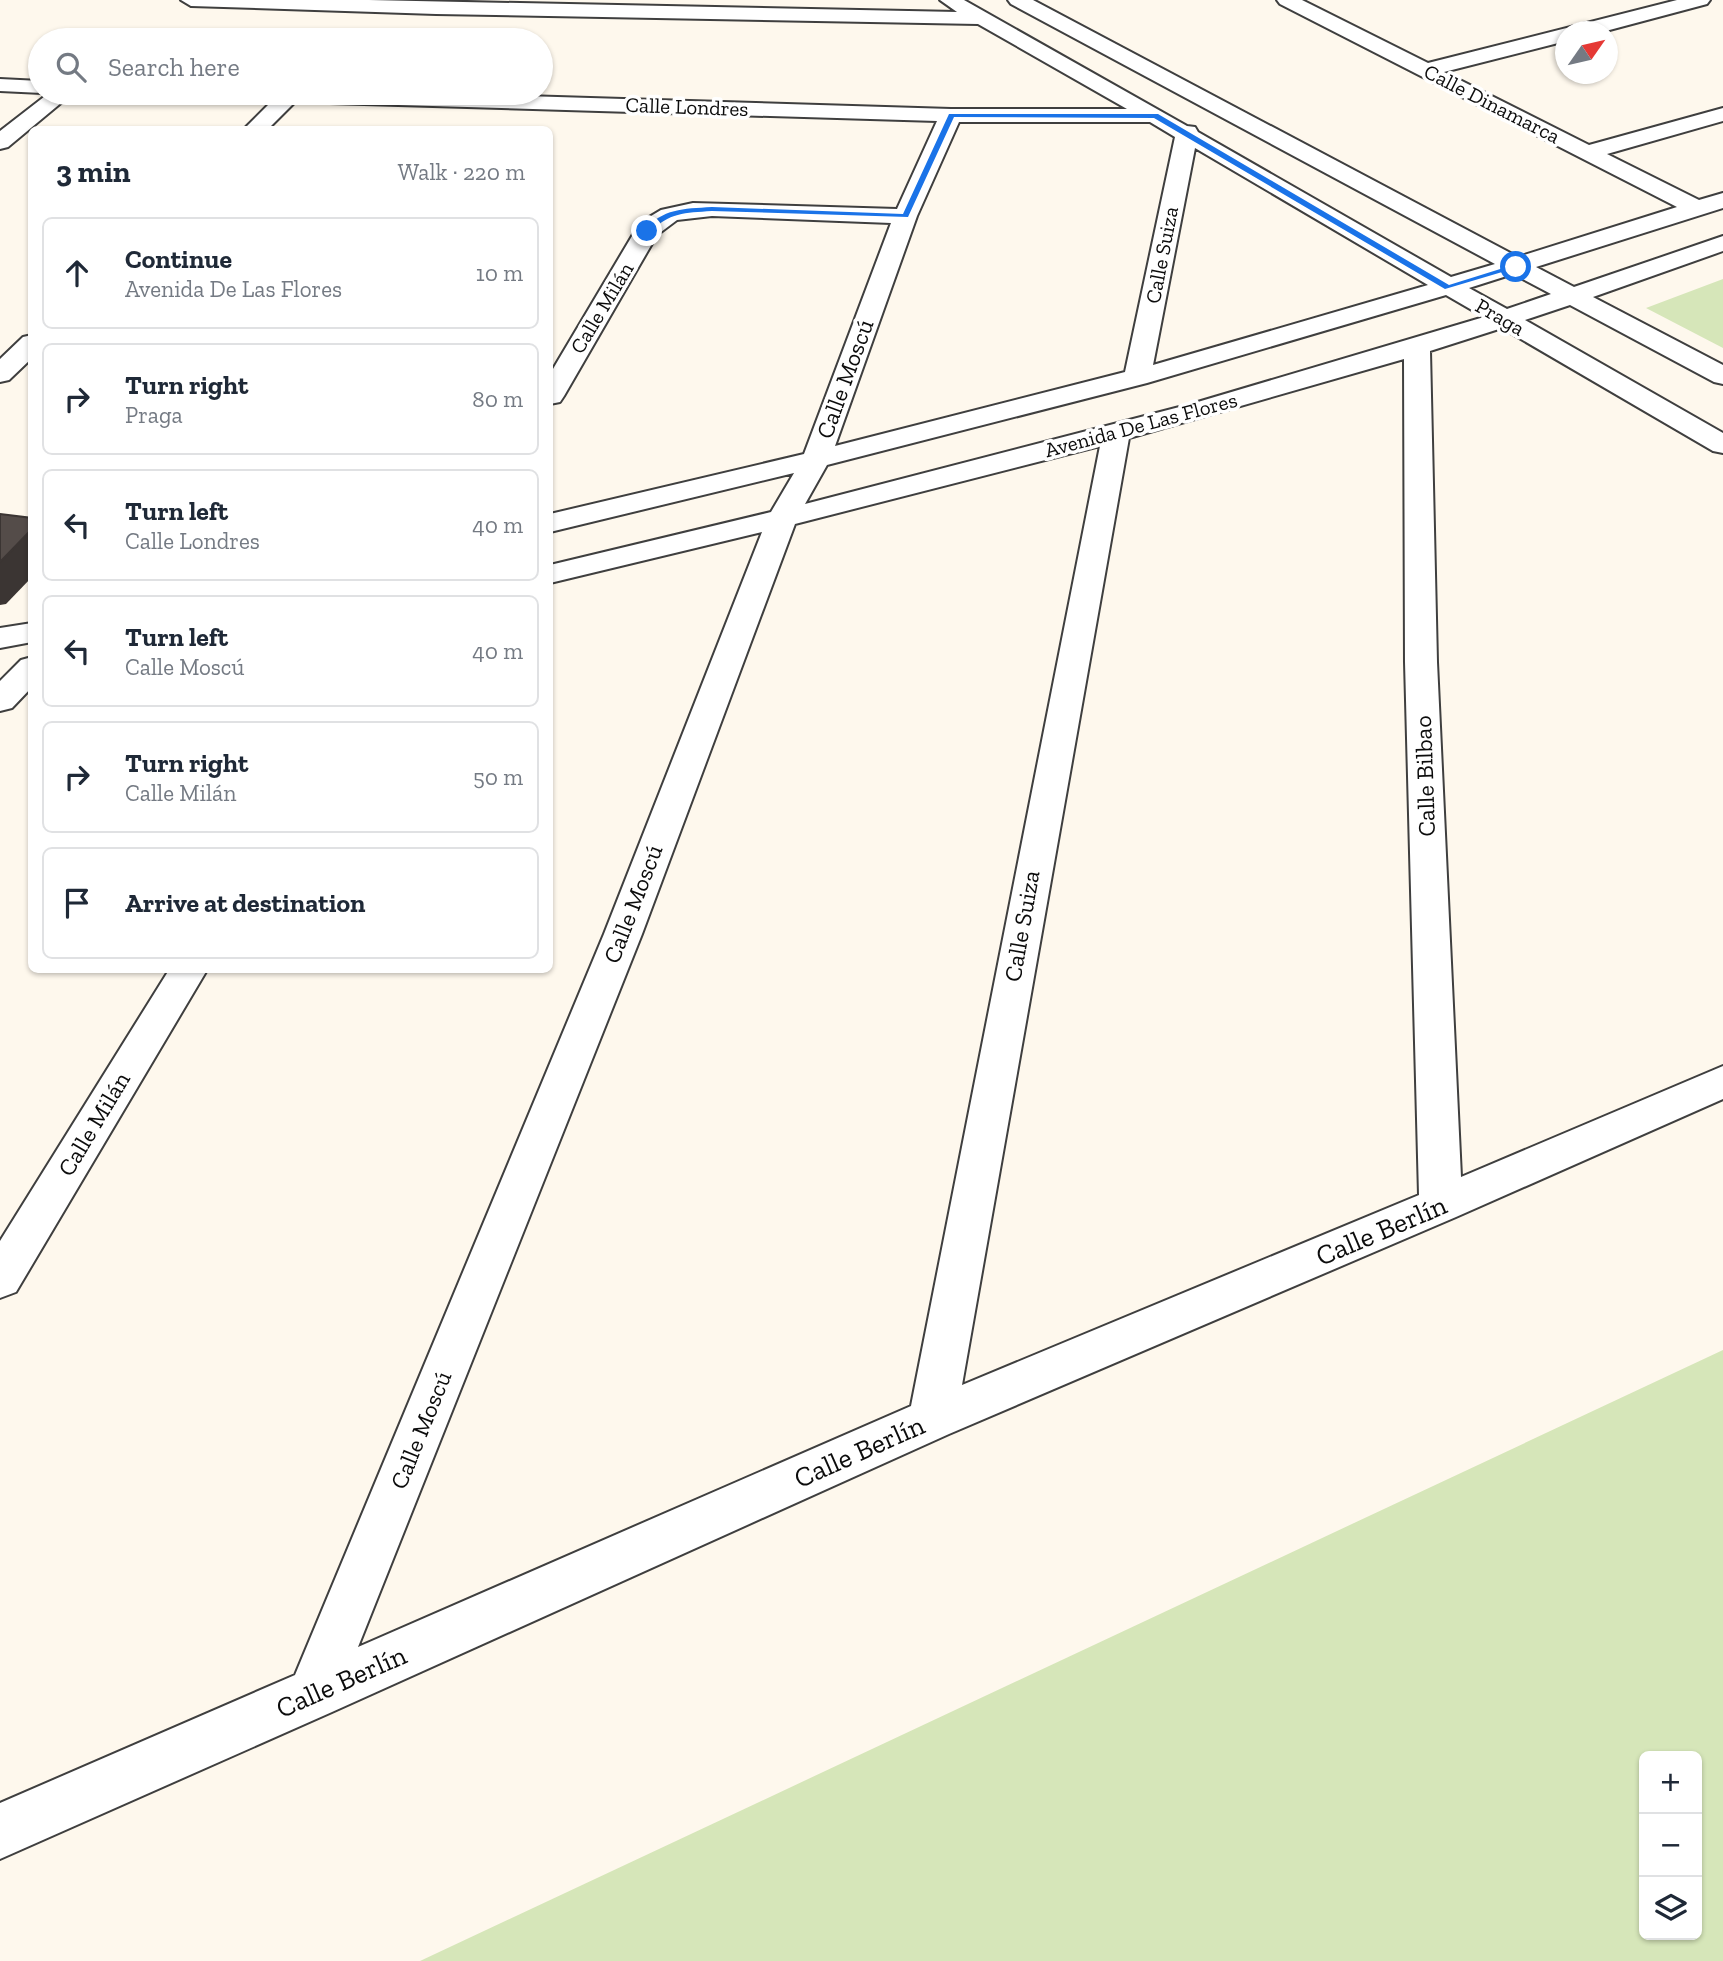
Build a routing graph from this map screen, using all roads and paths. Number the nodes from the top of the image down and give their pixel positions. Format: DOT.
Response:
graph roads {
  1 [pos="191,0"];
  2 [pos="950,0"];
  3 [pos="1018,0"];
  4 [pos="1287,0"];
  5 [pos="1700,0"];
  6 [pos="236,1"];
  7 [pos="440,4"];
  8 [pos="982,18"];
  9 [pos="1618,21"];
  10 [pos="1555,38"];
  11 [pos="1426,70"];
  12 [pos="0,85"];
  13 [pos="28,86"];
  14 [pos="553,103"];
  15 [pos="47,105"];
  16 [pos="280,105"];
  17 [pos="498,105"];
  18 [pos="1723,114"];
  19 [pos="951,115"];
  20 [pos="1156,116"];
  21 [pos="485,120"];
  22 [pos="258,126"];
  23 [pos="1186,132"];
  24 [pos="0,142"];
  25 [pos="1588,152"];
  26 [pos="1723,200"];
  27 [pos="1697,208"];
  28 [pos="905,216"];
  29 [pos="1723,243"];
  30 [pos="1516,267"];
  31 [pos="1448,288"];
  32 [pos="1573,295"];
  33 [pos="1502,318"];
  34 [pos="28,347"];
  35 [pos="1417,347"];
  36 [pos="0,374"];
  37 [pos="1723,376"];
  38 [pos="1137,377"];
  39 [pos="553,391"];
  40 [pos="1116,434"];
  41 [pos="1723,445"];
  42 [pos="816,459"];
  43 [pos="782,519"];
  44 [pos="553,522"];
  45 [pos="553,573"];
  46 [pos="28,633"];
  47 [pos="0,638"];
  48 [pos="186,973"];
  49 [pos="1723,1082"];
  50 [pos="1441,1205"];
  51 [pos="0,1279"];
  52 [pos="932,1419"];
  53 [pos="313,1694"];
  54 [pos="0,1831"];
  1 -- 6 [label="street"];
  2 -- 8 [label="street, Praga"];
  3 -- 30 [label="street"];
  4 -- 11 [label="street, Calle Dinamarca"];
  5 -- 9 [label="street"];
  6 -- 7 [label="street"];
  7 -- 8 [label="street"];
  8 -- 20 [label="street, Praga"];
  10 -- 11 [label="street"];
  11 -- 25 [label="street, Calle Dinamarca"];
  12 -- 13 [label="street"];
  14 -- 19 [label="street, Calle Londres"];
  15 -- 24 [label="street"];
  16 -- 22 [label="street"];
  17 -- 21 [label="street"];
  18 -- 25 [label="street"];
  19 -- 20 [label="street, Calle Londres"];
  19 -- 28 [label="street, Calle Moscú"];
  20 -- 23 [label="street, Praga"];
  23 -- 31 [label="street, Praga"];
  23 -- 38 [label="street, Calle Suiza"];
  25 -- 27 [label="street, Calle Dinamarca"];
  26 -- 27 [label="street, Avenida De Las Flores"];
  27 -- 30 [label="street, Avenida De Las Flores"];
  28 -- 39 [label="street, Calle Milán"];
  28 -- 42 [label="street, Calle Moscú"];
  29 -- 32 [label="street, Avenida De Las Flores"];
  30 -- 31 [label="street, Avenida De Las Flores"];
  30 -- 32 [label="street"];
  31 -- 33 [label="street, Praga"];
  31 -- 38 [label="street, Avenida De Las Flores"];
  32 -- 33 [label="street, Avenida De Las Flores"];
  32 -- 37 [label="street"];
  33 -- 35 [label="street, Avenida De Las Flores"];
  33 -- 41 [label="street, Praga"];
  34 -- 36 [label="street"];
  35 -- 40 [label="street, Avenida De Las Flores"];
  35 -- 50 [label="street, Calle Bilbao"];
  38 -- 42 [label="street, Avenida De Las Flores"];
  40 -- 43 [label="street, Avenida De Las Flores"];
  40 -- 52 [label="street, Calle Suiza"];
  42 -- 43 [label="street, Calle Moscú"];
  42 -- 44 [label="street, Avenida De Las Flores"];
  43 -- 45 [label="street, Avenida De Las Flores"];
  43 -- 53 [label="street, Calle Moscú"];
  46 -- 47 [label="street"];
  48 -- 51 [label="street, Calle Milán"];
  49 -- 50 [label="street, Calle Berlín"];
  50 -- 52 [label="street, Calle Berlín"];
  52 -- 53 [label="street, Calle Berlín"];
  53 -- 54 [label="street, Calle Berlín"];
}
